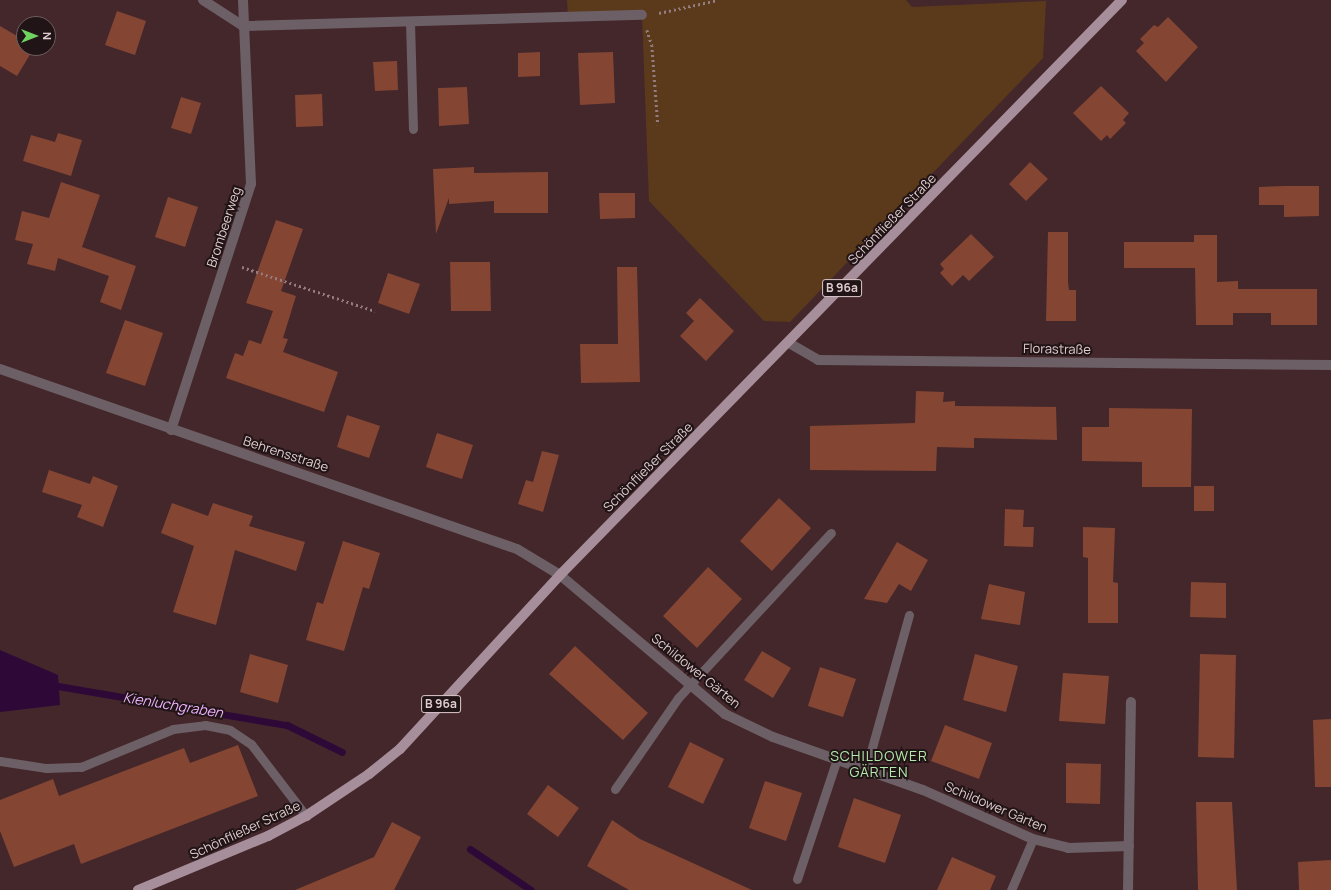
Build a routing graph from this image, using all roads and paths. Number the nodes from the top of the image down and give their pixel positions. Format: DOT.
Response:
graph roads {
  1 [pos="203,0"];
  2 [pos="243,0"];
  3 [pos="718,0"];
  4 [pos="1122,0"];
  5 [pos="642,16"];
  6 [pos="410,22"];
  7 [pos="243,26"];
  8 [pos="658,125"];
  9 [pos="413,129"];
  10 [pos="226,262"];
  11 [pos="374,311"];
  12 [pos="789,343"];
  13 [pos="1331,365"];
  14 [pos="0,369"];
  15 [pos="171,430"];
  16 [pos="831,533"];
  17 [pos="560,575"];
  18 [pos="910,616"];
  19 [pos="689,686"];
  20 [pos="1131,702"];
  21 [pos="837,759"];
  22 [pos="0,760"];
  23 [pos="866,769"];
  24 [pos="614,789"];
  25 [pos="306,816"];
  26 [pos="1033,839"];
  27 [pos="1129,846"];
  28 [pos="797,879"];
  29 [pos="144,889"];
  30 [pos="1011,890"];
  31 [pos="1128,890"];
  1 -- 7 [label="street"];
  2 -- 7 [label="street, Brombeerweg"];
  3 -- 5 [label="path"];
  4 -- 12 [label="main road, Schönfließer Straße / B 96a"];
  5 -- 6 [label="street"];
  5 -- 8 [label="path"];
  6 -- 7 [label="street"];
  6 -- 9 [label="lane"];
  7 -- 10 [label="street, Brombeerweg"];
  10 -- 11 [label="path"];
  10 -- 15 [label="street, Brombeerweg"];
  12 -- 13 [label="street, Florastraße"];
  12 -- 17 [label="main road, Schönfließer Straße / B 96a"];
  14 -- 15 [label="street, Behrensstraße"];
  15 -- 17 [label="street, Behrensstraße"];
  16 -- 19 [label="lane"];
  17 -- 19 [label="street, Schildower Gärten"];
  17 -- 25 [label="main road, Schönfließer Straße / B 96a"];
  18 -- 23 [label="lane"];
  19 -- 21 [label="street, Schildower Gärten"];
  19 -- 24 [label="lane"];
  20 -- 27 [label="street"];
  21 -- 23 [label="street, Schildower Gärten"];
  21 -- 28 [label="lane"];
  22 -- 25 [label="lane"];
  23 -- 26 [label="street, Schildower Gärten"];
  25 -- 29 [label="main road, Schönfließer Straße / B 96a"];
  26 -- 27 [label="street, Schildower Gärten"];
  26 -- 30 [label="lane"];
  27 -- 31 [label="street"];
}
